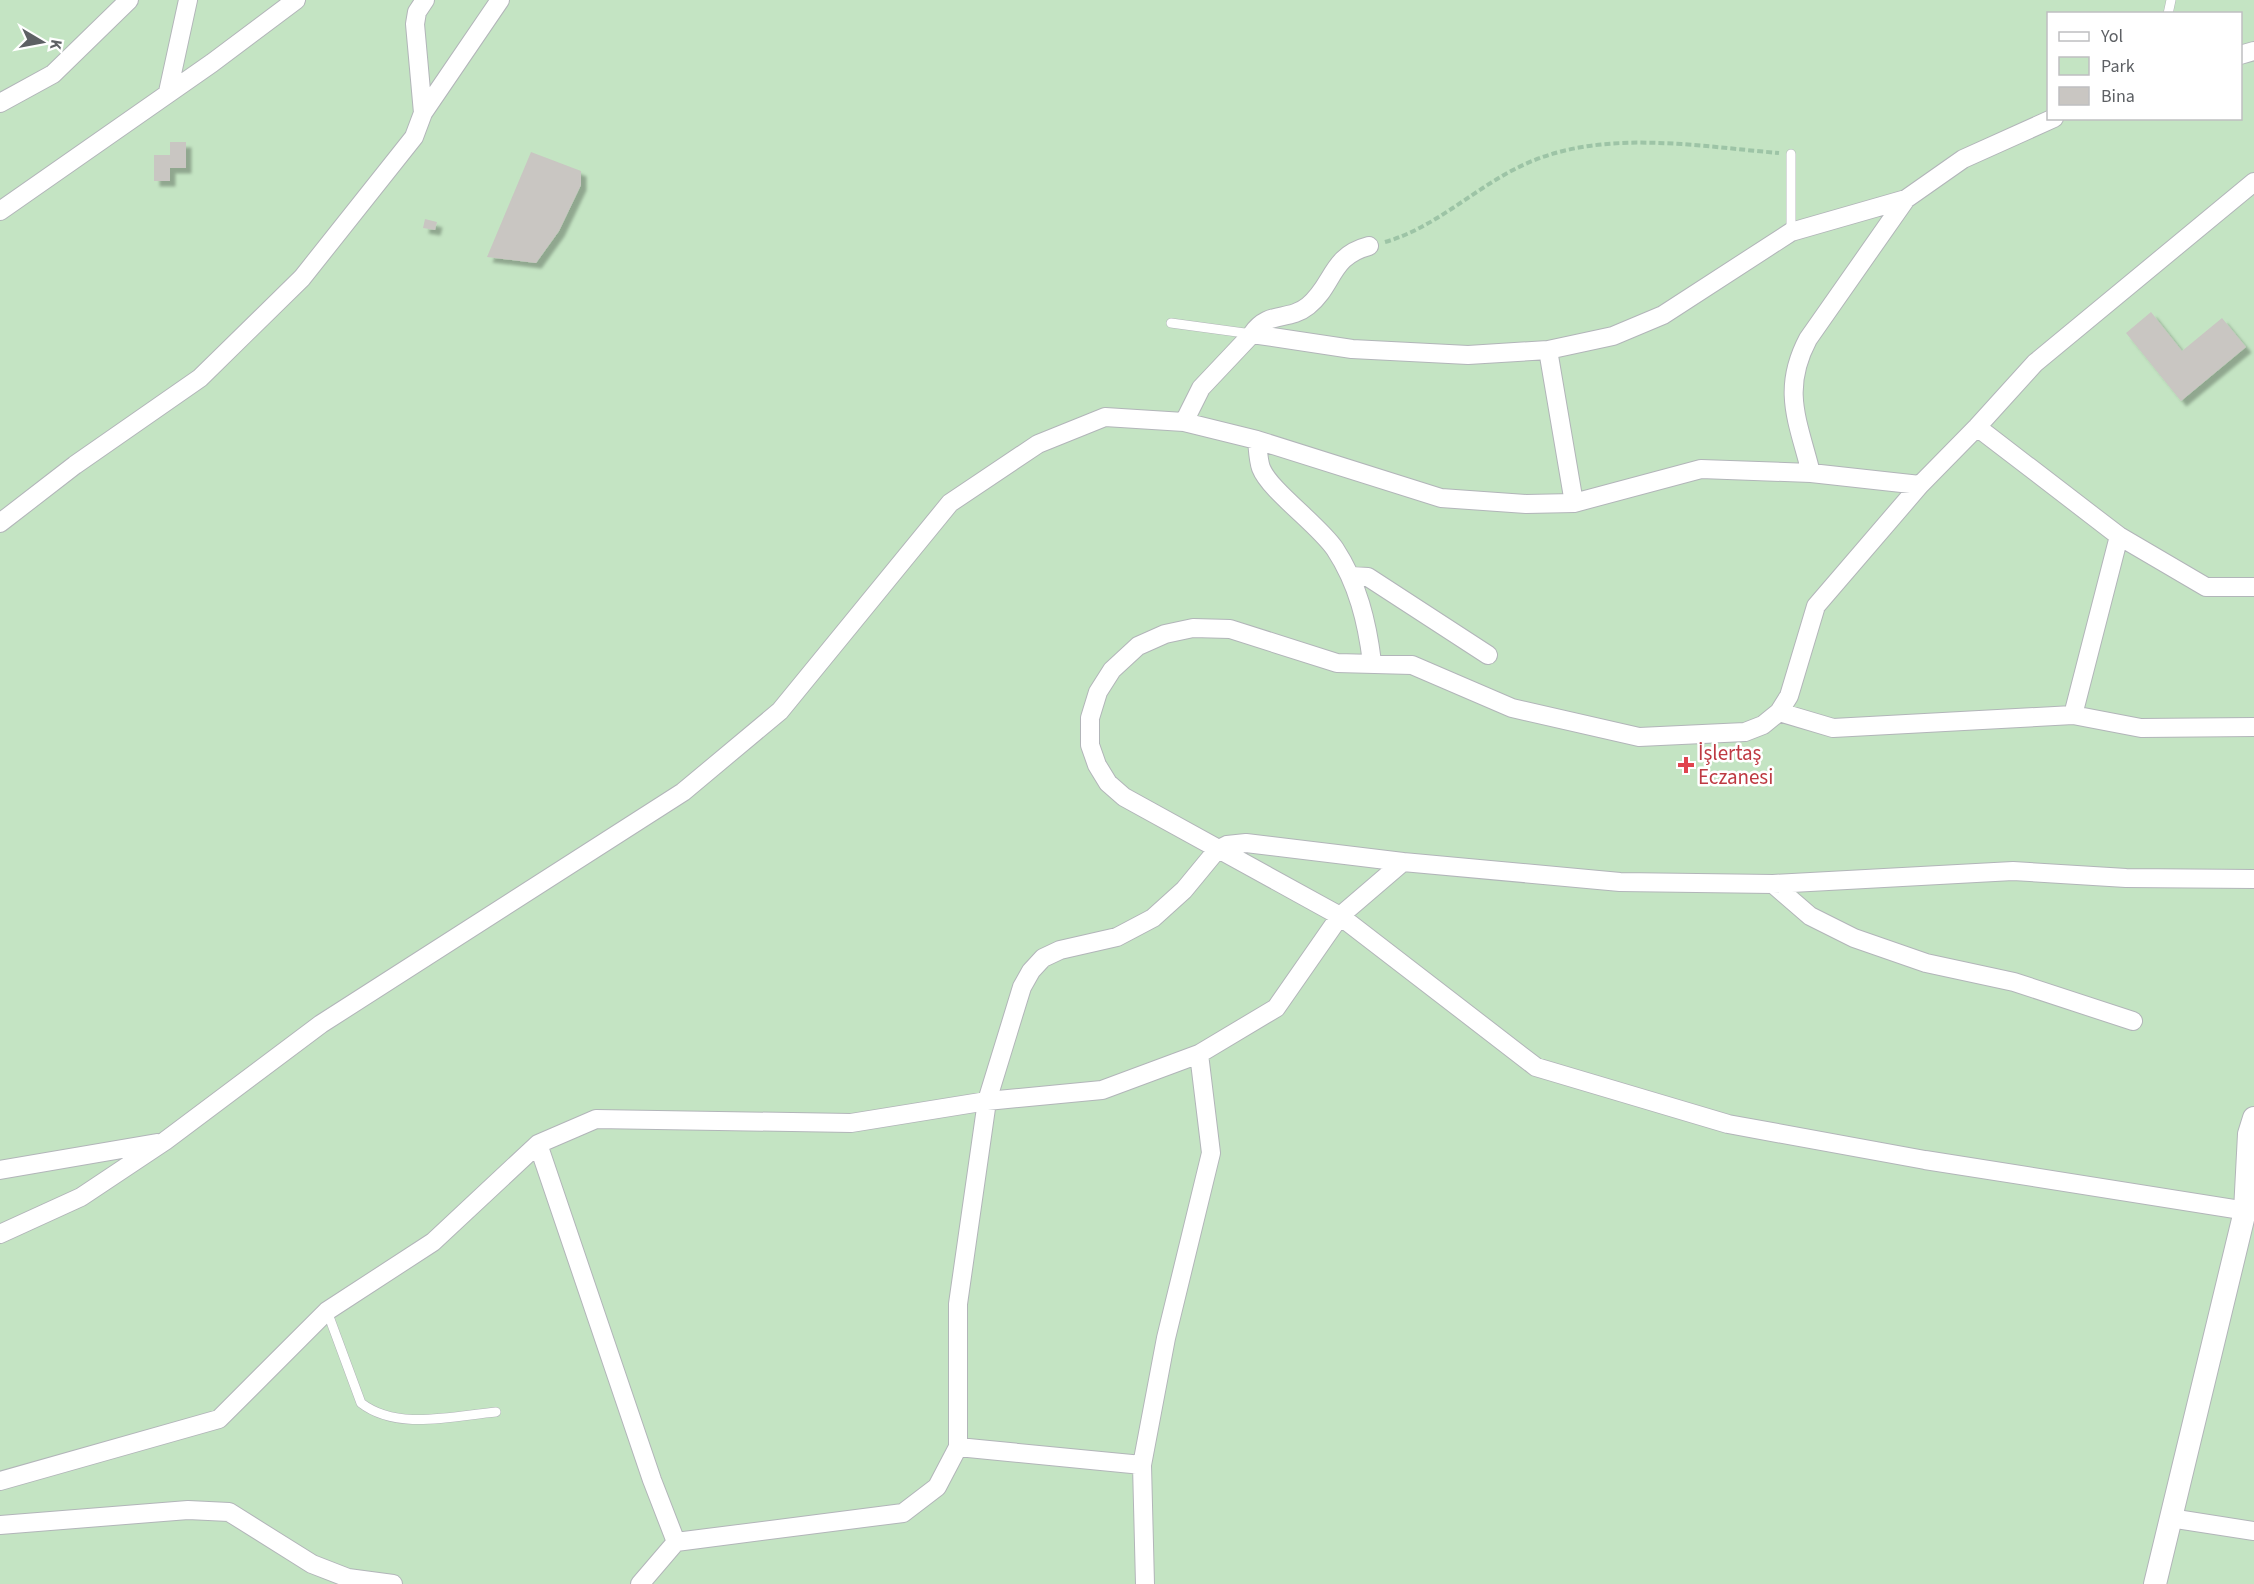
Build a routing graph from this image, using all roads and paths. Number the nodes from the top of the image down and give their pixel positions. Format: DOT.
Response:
graph roads {
  1 [pos="129,0"];
  2 [pos="188,0"];
  3 [pos="296,0"];
  4 [pos="425,0"];
  5 [pos="500,0"];
  6 [pos="168,92"];
  7 [pos="0,103"];
  8 [pos="423,113"];
  9 [pos="2050,120"];
  10 [pos="1791,154"];
  11 [pos="2254,182"];
  12 [pos="1906,199"];
  13 [pos="0,211"];
  14 [pos="1791,232"];
  15 [pos="1369,246"];
  16 [pos="1171,323"];
  17 [pos="1252,334"];
  18 [pos="1548,350"];
  19 [pos="1184,422"];
  20 [pos="1977,427"];
  21 [pos="1257,440"];
  22 [pos="1811,472"];
  23 [pos="1920,485"];
  24 [pos="1574,503"];
  25 [pos="0,523"];
  26 [pos="2119,536"];
  27 [pos="1351,576"];
  28 [pos="2254,587"];
  29 [pos="1488,655"];
  30 [pos="1372,662"];
  31 [pos="1779,712"];
  32 [pos="2073,715"];
  33 [pos="2254,727"];
  34 [pos="1216,850"];
  35 [pos="1403,862"];
  36 [pos="2254,879"];
  37 [pos="1773,884"];
  38 [pos="1340,916"];
  39 [pos="2133,1021"];
  40 [pos="1199,1054"];
  41 [pos="987,1101"];
  42 [pos="2254,1118"];
  43 [pos="165,1142"];
  44 [pos="538,1144"];
  45 [pos="0,1170"];
  46 [pos="2249,1211"];
  47 [pos="0,1234"];
  48 [pos="327,1311"];
  49 [pos="496,1413"];
  50 [pos="958,1447"];
  51 [pos="1143,1465"];
  52 [pos="0,1481"];
  53 [pos="2170,1518"];
  54 [pos="0,1525"];
  55 [pos="2254,1531"];
  56 [pos="676,1542"];
  57 [pos="393,1584"];
  58 [pos="640,1584"];
  59 [pos="1145,1584"];
  60 [pos="2155,1584"];
  1 -- 7 [label="street"];
  2 -- 6 [label="street"];
  3 -- 6 [label="street"];
  4 -- 8 [label="street"];
  5 -- 8 [label="street"];
  6 -- 13 [label="street"];
  8 -- 25 [label="street"];
  9 -- 12 [label="street"];
  10 -- 14 [label="lane"];
  10 -- 15 [label="path"];
  11 -- 20 [label="street"];
  12 -- 14 [label="street"];
  12 -- 22 [label="street"];
  14 -- 18 [label="street"];
  15 -- 17 [label="street"];
  16 -- 17 [label="lane"];
  17 -- 18 [label="street"];
  17 -- 19 [label="street"];
  18 -- 24 [label="street"];
  19 -- 21 [label="street"];
  19 -- 43 [label="street"];
  20 -- 23 [label="street"];
  20 -- 26 [label="street"];
  21 -- 24 [label="street"];
  21 -- 27 [label="street"];
  22 -- 23 [label="street"];
  22 -- 24 [label="street"];
  23 -- 31 [label="street"];
  26 -- 28 [label="street"];
  26 -- 32 [label="street"];
  27 -- 29 [label="street"];
  27 -- 30 [label="street"];
  30 -- 31 [label="street"];
  30 -- 34 [label="street"];
  31 -- 32 [label="street"];
  32 -- 33 [label="street"];
  34 -- 35 [label="street"];
  34 -- 38 [label="street"];
  34 -- 41 [label="street"];
  35 -- 37 [label="street"];
  35 -- 38 [label="street"];
  36 -- 37 [label="street"];
  37 -- 39 [label="street"];
  38 -- 40 [label="street"];
  38 -- 46 [label="street"];
  40 -- 41 [label="street"];
  40 -- 51 [label="street"];
  41 -- 44 [label="street"];
  41 -- 50 [label="street"];
  42 -- 46 [label="street"];
  43 -- 45 [label="street"];
  43 -- 47 [label="street"];
  44 -- 48 [label="street"];
  44 -- 56 [label="street"];
  46 -- 53 [label="street"];
  48 -- 49 [label="lane"];
  48 -- 52 [label="street"];
  50 -- 51 [label="street"];
  50 -- 56 [label="street"];
  51 -- 59 [label="street"];
  53 -- 55 [label="street"];
  53 -- 60 [label="street"];
  54 -- 57 [label="street"];
  56 -- 58 [label="street"];
}
